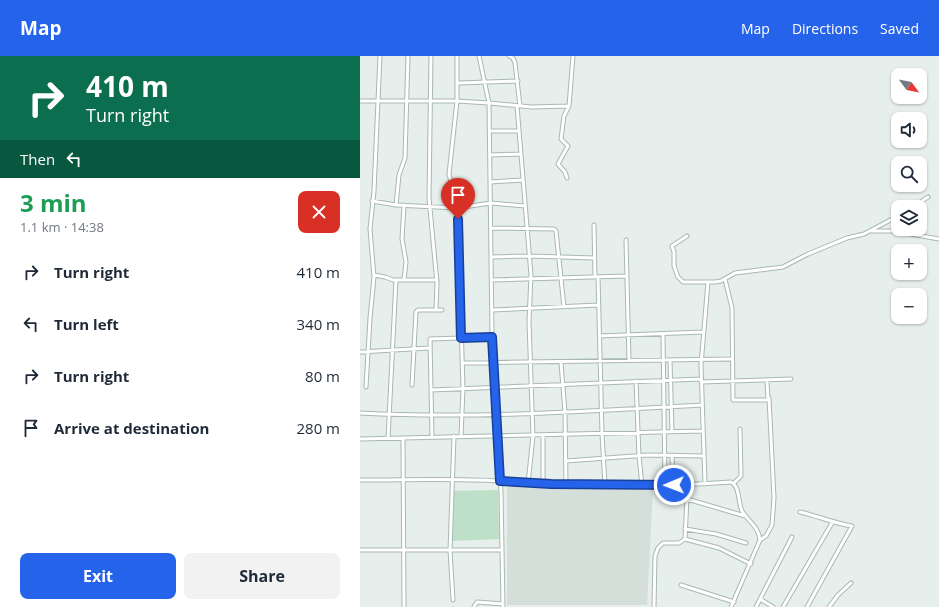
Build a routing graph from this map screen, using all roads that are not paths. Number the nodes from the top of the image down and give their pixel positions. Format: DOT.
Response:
graph roads {
  1 [pos="380,56"];
  2 [pos="408,56"];
  3 [pos="431,56"];
  4 [pos="457,56"];
  5 [pos="479,56"];
  6 [pos="509,56"];
  7 [pos="573,56"];
  8 [pos="518,81"];
  9 [pos="458,82"];
  10 [pos="484,82"];
  11 [pos="406,100"];
  12 [pos="360,101"];
  13 [pos="378,101"];
  14 [pos="430,101"];
  15 [pos="457,101"];
  16 [pos="489,103"];
  17 [pos="518,106"];
  18 [pos="569,106"];
  19 [pos="489,131"];
  20 [pos="519,131"];
  21 [pos="521,154"];
  22 [pos="490,155"];
  23 [pos="567,178"];
  24 [pos="522,180"];
  25 [pos="490,182"];
  26 [pos="928,197"];
  27 [pos="924,200"];
  28 [pos="372,201"];
  29 [pos="491,203"];
  30 [pos="396,205"];
  31 [pos="404,205"];
  32 [pos="525,206"];
  33 [pos="430,207"];
  34 [pos="457,208"];
  35 [pos="891,220"];
  36 [pos="594,225"];
  37 [pos="491,228"];
  38 [pos="526,228"];
  39 [pos="872,230"];
  40 [pos="687,236"];
  41 [pos="939,239"];
  42 [pos="626,240"];
  43 [pos="529,256"];
  44 [pos="492,257"];
  45 [pos="558,257"];
  46 [pos="594,258"];
  47 [pos="374,275"];
  48 [pos="626,276"];
  49 [pos="596,277"];
  50 [pos="531,278"];
  51 [pos="561,278"];
  52 [pos="725,279"];
  53 [pos="396,280"];
  54 [pos="404,280"];
  55 [pos="437,280"];
  56 [pos="492,280"];
  57 [pos="708,282"];
  58 [pos="598,306"];
  59 [pos="564,307"];
  60 [pos="530,308"];
  61 [pos="436,310"];
  62 [pos="442,310"];
  63 [pos="492,310"];
  64 [pos="703,332"];
  65 [pos="629,335"];
  66 [pos="663,335"];
  67 [pos="599,336"];
  68 [pos="492,337"];
  69 [pos="461,338"];
  70 [pos="429,348"];
  71 [pos="414,349"];
  72 [pos="392,350"];
  73 [pos="360,352"];
  74 [pos="368,352"];
  75 [pos="732,359"];
  76 [pos="629,360"];
  77 [pos="663,360"];
  78 [pos="670,360"];
  79 [pos="702,360"];
  80 [pos="599,361"];
  81 [pos="531,362"];
  82 [pos="494,363"];
  83 [pos="561,363"];
  84 [pos="462,364"];
  85 [pos="791,379"];
  86 [pos="663,380"];
  87 [pos="671,380"];
  88 [pos="701,380"];
  89 [pos="636,381"];
  90 [pos="767,381"];
  91 [pos="601,382"];
  92 [pos="733,382"];
  93 [pos="564,384"];
  94 [pos="412,385"];
  95 [pos="532,385"];
  96 [pos="366,387"];
  97 [pos="495,387"];
  98 [pos="463,389"];
  99 [pos="431,390"];
  100 [pos="769,398"];
  101 [pos="702,405"];
  102 [pos="664,407"];
  103 [pos="671,407"];
  104 [pos="637,408"];
  105 [pos="602,410"];
  106 [pos="532,412"];
  107 [pos="565,412"];
  108 [pos="360,413"];
  109 [pos="388,414"];
  110 [pos="431,414"];
  111 [pos="462,414"];
  112 [pos="496,414"];
  113 [pos="740,429"];
  114 [pos="703,431"];
  115 [pos="638,432"];
  116 [pos="665,432"];
  117 [pos="672,432"];
  118 [pos="566,434"];
  119 [pos="602,434"];
  120 [pos="497,435"];
  121 [pos="543,435"];
  122 [pos="454,436"];
  123 [pos="461,436"];
  124 [pos="533,436"];
  125 [pos="432,437"];
  126 [pos="388,438"];
  127 [pos="403,438"];
  128 [pos="360,439"];
  129 [pos="665,455"];
  130 [pos="672,455"];
  131 [pos="639,456"];
  132 [pos="704,456"];
  133 [pos="604,458"];
  134 [pos="566,460"];
  135 [pos="360,480"];
  136 [pos="403,480"];
  137 [pos="452,480"];
  138 [pos="500,481"];
  139 [pos="734,483"];
  140 [pos="528,484"];
  141 [pos="544,484"];
  142 [pos="705,484"];
  143 [pos="566,485"];
  144 [pos="606,485"];
  145 [pos="665,485"];
  146 [pos="674,485"];
  147 [pos="683,485"];
  148 [pos="642,486"];
  149 [pos="687,500"];
  150 [pos="800,512"];
  151 [pos="746,516"];
  152 [pos="832,523"];
  153 [pos="685,529"];
  154 [pos="792,536"];
  155 [pos="685,539"];
  156 [pos="760,540"];
  157 [pos="746,543"];
  158 [pos="360,550"];
  159 [pos="404,550"];
  160 [pos="450,550"];
  161 [pos="502,550"];
  162 [pos="751,564"];
  163 [pos="851,583"];
  164 [pos="681,585"];
  165 [pos="760,599"];
  166 [pos="453,600"];
  167 [pos="734,602"];
  168 [pos="503,606"];
  169 [pos="404,607"];
  170 [pos="474,607"];
  171 [pos="654,607"];
  172 [pos="731,607"];
  173 [pos="756,607"];
  174 [pos="773,607"];
  175 [pos="783,607"];
  176 [pos="807,607"];
  177 [pos="829,607"];
  1 -- 13 [label="street"];
  2 -- 11 [label="street"];
  3 -- 14 [label="street"];
  4 -- 9 [label="street"];
  5 -- 10 [label="street"];
  6 -- 8 [label="street"];
  7 -- 18 [label="street"];
  8 -- 10 [label="street"];
  8 -- 17 [label="street"];
  9 -- 10 [label="street"];
  9 -- 15 [label="street"];
  10 -- 16 [label="street"];
  11 -- 13 [label="street"];
  11 -- 14 [label="street"];
  11 -- 30 [label="street"];
  12 -- 13 [label="street"];
  13 -- 28 [label="street"];
  14 -- 15 [label="street"];
  14 -- 33 [label="street"];
  15 -- 16 [label="street"];
  15 -- 34 [label="street"];
  16 -- 17 [label="street"];
  16 -- 19 [label="street"];
  17 -- 18 [label="street"];
  17 -- 20 [label="street"];
  18 -- 23 [label="street"];
  19 -- 20 [label="street"];
  19 -- 22 [label="street"];
  20 -- 21 [label="street"];
  21 -- 22 [label="street"];
  21 -- 24 [label="street"];
  22 -- 25 [label="street"];
  24 -- 25 [label="street"];
  24 -- 32 [label="street"];
  25 -- 29 [label="street"];
  26 -- 27 [label="street"];
  28 -- 30 [label="street"];
  28 -- 47 [label="street"];
  29 -- 32 [label="street"];
  29 -- 34 [label="street"];
  29 -- 37 [label="street"];
  30 -- 31 [label="street"];
  31 -- 33 [label="street"];
  31 -- 54 [label="street"];
  32 -- 38 [label="street"];
  33 -- 34 [label="street"];
  33 -- 55 [label="street"];
  34 -- 69 [label="street"];
  35 -- 39 [label="street"];
  36 -- 46 [label="street"];
  37 -- 38 [label="street"];
  37 -- 44 [label="street"];
  38 -- 43 [label="street"];
  38 -- 45 [label="street"];
  39 -- 41 [label="street"];
  39 -- 52 [label="street"];
  40 -- 57 [label="street"];
  42 -- 48 [label="street"];
  43 -- 44 [label="street"];
  43 -- 45 [label="street"];
  43 -- 50 [label="street"];
  44 -- 56 [label="street"];
  45 -- 46 [label="street"];
  45 -- 51 [label="street"];
  46 -- 49 [label="street"];
  47 -- 53 [label="street"];
  47 -- 74 [label="street"];
  48 -- 49 [label="street"];
  48 -- 65 [label="street"];
  49 -- 51 [label="street"];
  49 -- 58 [label="street"];
  50 -- 51 [label="street"];
  50 -- 56 [label="street"];
  50 -- 60 [label="street"];
  51 -- 59 [label="street"];
  52 -- 57 [label="street"];
  52 -- 75 [label="street"];
  53 -- 54 [label="street"];
  53 -- 72 [label="street"];
  54 -- 55 [label="street"];
  55 -- 61 [label="street"];
  56 -- 63 [label="street"];
  57 -- 64 [label="street"];
  58 -- 59 [label="street"];
  58 -- 67 [label="street"];
  59 -- 60 [label="street"];
  60 -- 63 [label="street"];
  60 -- 81 [label="street"];
  61 -- 62 [label="street"];
  61 -- 71 [label="street"];
  63 -- 68 [label="street"];
  64 -- 66 [label="street"];
  64 -- 79 [label="street"];
  65 -- 66 [label="street"];
  65 -- 67 [label="street"];
  65 -- 76 [label="street"];
  66 -- 77 [label="street"];
  67 -- 80 [label="street"];
  68 -- 69 [label="street"];
  68 -- 82 [label="street"];
  69 -- 70 [label="street"];
  69 -- 84 [label="street"];
  70 -- 71 [label="street"];
  70 -- 99 [label="street"];
  71 -- 72 [label="street"];
  71 -- 94 [label="street"];
  72 -- 74 [label="street"];
  72 -- 109 [label="street"];
  73 -- 74 [label="street"];
  74 -- 96 [label="street"];
  75 -- 79 [label="street"];
  75 -- 92 [label="street"];
  76 -- 77 [label="street"];
  76 -- 80 [label="street"];
  77 -- 78 [label="street"];
  77 -- 86 [label="street"];
  78 -- 79 [label="street"];
  78 -- 87 [label="street"];
  79 -- 88 [label="street"];
  80 -- 83 [label="street"];
  80 -- 91 [label="street"];
  81 -- 82 [label="street"];
  81 -- 83 [label="street"];
  81 -- 95 [label="street"];
  82 -- 84 [label="street"];
  82 -- 97 [label="street"];
  83 -- 93 [label="street"];
  84 -- 98 [label="street"];
  85 -- 90 [label="street"];
  86 -- 87 [label="street"];
  86 -- 89 [label="street"];
  86 -- 102 [label="street"];
  87 -- 88 [label="street"];
  87 -- 103 [label="street"];
  88 -- 92 [label="street"];
  88 -- 101 [label="street"];
  89 -- 91 [label="street"];
  89 -- 104 [label="street"];
  90 -- 92 [label="street"];
  90 -- 100 [label="street"];
  91 -- 93 [label="street"];
  91 -- 105 [label="street"];
  92 -- 100 [label="street"];
  93 -- 95 [label="street"];
  93 -- 107 [label="street"];
  95 -- 97 [label="street"];
  95 -- 106 [label="street"];
  97 -- 98 [label="street"];
  97 -- 112 [label="street"];
  98 -- 99 [label="street"];
  98 -- 111 [label="street"];
  99 -- 110 [label="street"];
  100 -- 156 [label="street"];
  101 -- 103 [label="street"];
  101 -- 114 [label="street"];
  102 -- 103 [label="street"];
  102 -- 104 [label="street"];
  102 -- 116 [label="street"];
  103 -- 117 [label="street"];
  104 -- 105 [label="street"];
  104 -- 115 [label="street"];
  105 -- 107 [label="street"];
  105 -- 119 [label="street"];
  106 -- 107 [label="street"];
  106 -- 112 [label="street"];
  106 -- 124 [label="street"];
  107 -- 118 [label="street"];
  108 -- 109 [label="street"];
  109 -- 110 [label="street"];
  109 -- 126 [label="street"];
  110 -- 111 [label="street"];
  110 -- 125 [label="street"];
  111 -- 112 [label="street"];
  111 -- 123 [label="street"];
  112 -- 120 [label="street"];
  113 -- 139 [label="street"];
  114 -- 117 [label="street"];
  114 -- 132 [label="street"];
  115 -- 116 [label="street"];
  115 -- 119 [label="street"];
  115 -- 131 [label="street"];
  116 -- 117 [label="street"];
  116 -- 129 [label="street"];
  118 -- 119 [label="street"];
  118 -- 121 [label="street"];
  118 -- 134 [label="street"];
  119 -- 133 [label="street"];
  120 -- 123 [label="street"];
  120 -- 124 [label="street"];
  120 -- 138 [label="street"];
  121 -- 124 [label="street"];
  121 -- 141 [label="street"];
  122 -- 123 [label="street"];
  122 -- 125 [label="street"];
  122 -- 137 [label="street"];
  124 -- 140 [label="street"];
  125 -- 127 [label="street"];
  126 -- 127 [label="street"];
  126 -- 128 [label="street"];
  127 -- 136 [label="street"];
  129 -- 130 [label="street"];
  129 -- 131 [label="street"];
  129 -- 145 [label="street"];
  130 -- 132 [label="street"];
  130 -- 146 [label="street"];
  131 -- 133 [label="street"];
  131 -- 148 [label="street"];
  132 -- 142 [label="street"];
  133 -- 134 [label="street"];
  133 -- 144 [label="street"];
  134 -- 143 [label="street"];
  135 -- 136 [label="street"];
  136 -- 137 [label="street"];
  136 -- 159 [label="street"];
  137 -- 138 [label="street"];
  137 -- 160 [label="street"];
  138 -- 140 [label="street"];
  138 -- 161 [label="street"];
  139 -- 142 [label="street"];
  139 -- 151 [label="street"];
  140 -- 141 [label="street"];
  141 -- 143 [label="street"];
  142 -- 147 [label="street"];
  143 -- 144 [label="street"];
  144 -- 148 [label="street"];
  145 -- 146 [label="street"];
  145 -- 148 [label="street"];
  146 -- 147 [label="street"];
  147 -- 149 [label="street"];
  149 -- 151 [label="street"];
  149 -- 153 [label="street"];
  150 -- 152 [label="street"];
  151 -- 156 [label="street"];
  152 -- 175 [label="street"];
  152 -- 176 [label="street"];
  153 -- 155 [label="street"];
  153 -- 157 [label="street"];
  154 -- 165 [label="street"];
  155 -- 162 [label="street"];
  155 -- 171 [label="street"];
  156 -- 162 [label="street"];
  158 -- 159 [label="street"];
  159 -- 160 [label="street"];
  159 -- 169 [label="street"];
  160 -- 161 [label="street"];
  160 -- 166 [label="street"];
  161 -- 168 [label="street"];
  162 -- 167 [label="street"];
  163 -- 177 [label="street"];
  164 -- 167 [label="street"];
  165 -- 173 [label="street"];
  165 -- 174 [label="street"];
  167 -- 172 [label="street"];
  168 -- 170 [label="street"];
}
